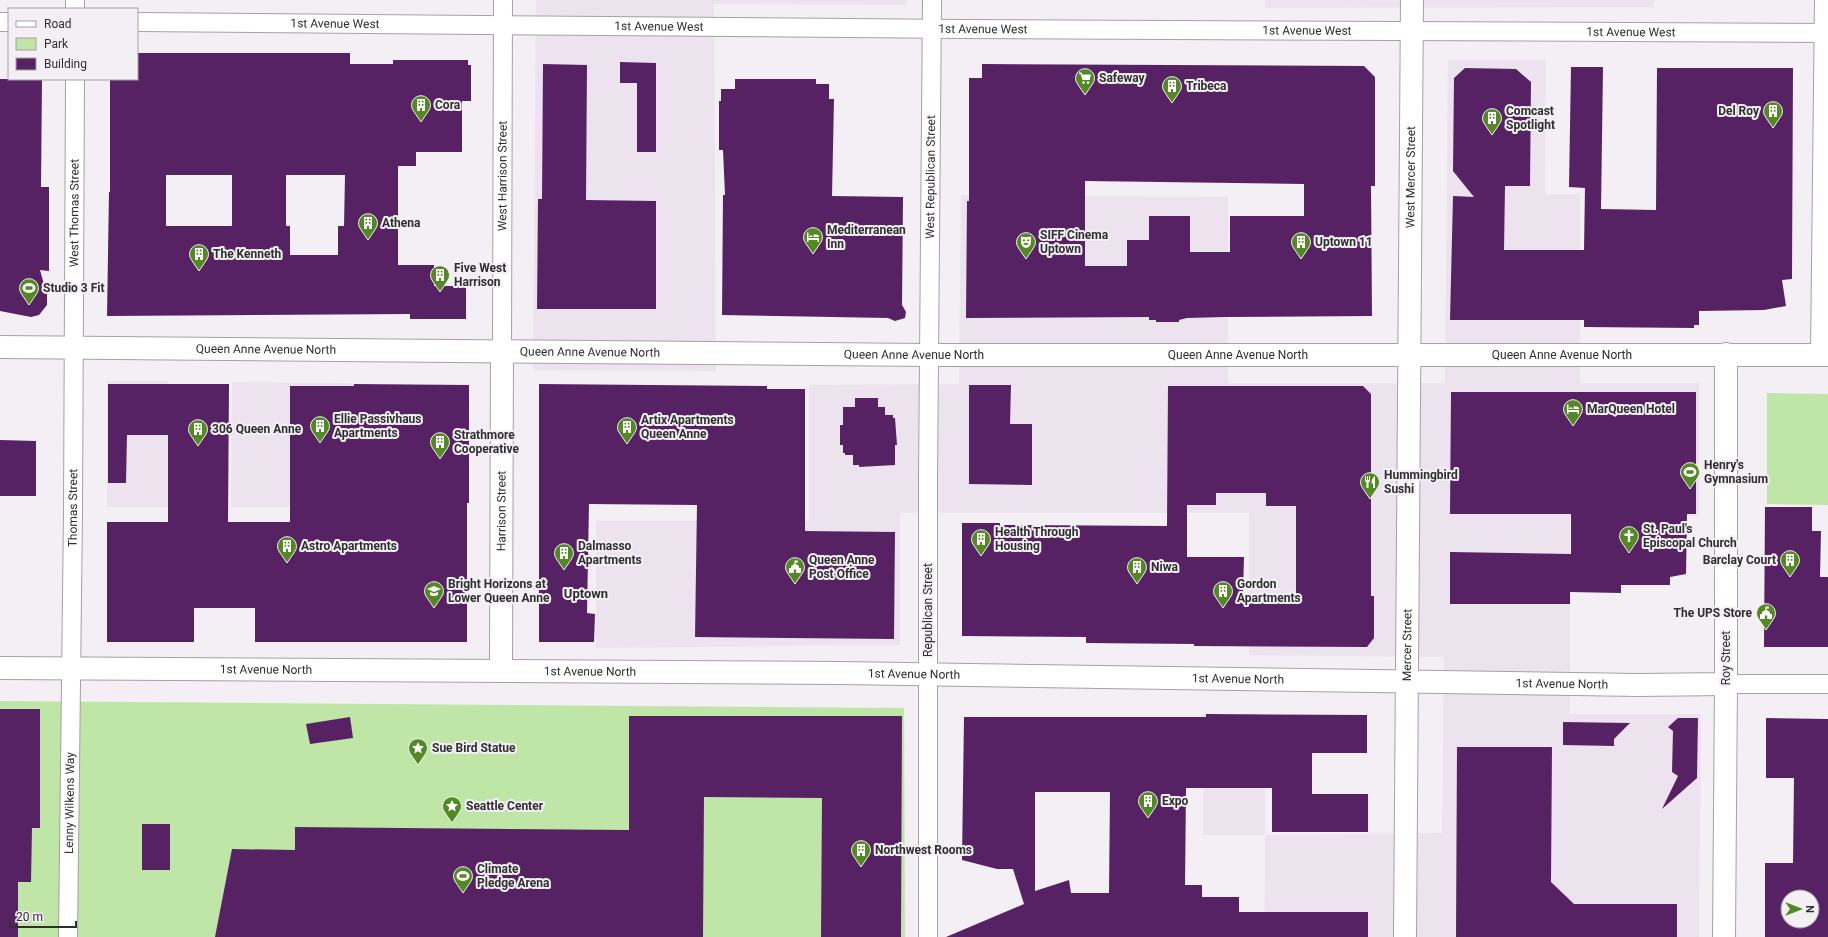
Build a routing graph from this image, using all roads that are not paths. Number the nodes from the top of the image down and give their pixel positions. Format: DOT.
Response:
graph roads {
  1 [pos="504,0"];
  2 [pos="932,0"];
  3 [pos="1412,0"];
  4 [pos="1826,0"];
  5 [pos="138,22"];
  6 [pos="504,25"];
  7 [pos="931,29"];
  8 [pos="1412,32"];
  9 [pos="1827,33"];
  10 [pos="75,80"];
  11 [pos="1825,300"];
  12 [pos="0,347"];
  13 [pos="74,347"];
  14 [pos="502,351"];
  15 [pos="1409,354"];
  16 [pos="1726,354"];
  17 [pos="929,355"];
  18 [pos="1825,355"];
  19 [pos="0,668"];
  20 [pos="70,668"];
  21 [pos="501,670"];
  22 [pos="928,675"];
  23 [pos="1407,681"];
  24 [pos="1726,684"];
  25 [pos="1828,684"];
  26 [pos="68,937"];
  27 [pos="928,937"];
  28 [pos="1404,937"];
  29 [pos="1724,937"];
  1 -- 6 [label="street, West Harrison Street"];
  2 -- 7 [label="street, West Republican Street"];
  3 -- 8 [label="main road, West Mercer Street"];
  4 -- 9 [label="main road"];
  5 -- 6 [label="street, 1st Avenue West"];
  6 -- 7 [label="street, 1st Avenue West"];
  6 -- 14 [label="street, West Harrison Street"];
  7 -- 8 [label="street, 1st Avenue West"];
  7 -- 17 [label="street, West Republican Street"];
  8 -- 9 [label="street, 1st Avenue West"];
  8 -- 15 [label="main road, West Mercer Street"];
  9 -- 11 [label="main road"];
  10 -- 13 [label="street, West Thomas Street"];
  11 -- 18 [label="main road"];
  12 -- 13 [label="main road, Queen Anne Avenue North"];
  13 -- 14 [label="main road, Queen Anne Avenue North"];
  13 -- 20 [label="street, Thomas Street"];
  14 -- 17 [label="main road, Queen Anne Avenue North"];
  14 -- 21 [label="main road, Harrison Street"];
  15 -- 16 [label="main road, Queen Anne Avenue North"];
  15 -- 17 [label="main road, Queen Anne Avenue North"];
  15 -- 23 [label="main road, Mercer Street"];
  16 -- 18 [label="main road, Queen Anne Avenue North"];
  16 -- 24 [label="main road, Roy Street"];
  17 -- 22 [label="street, Republican Street"];
  19 -- 20 [label="main road, 1st Avenue North"];
  20 -- 21 [label="main road, 1st Avenue North"];
  20 -- 26 [label="street, Lenny Wilkens Way"];
  21 -- 22 [label="main road, 1st Avenue North"];
  22 -- 23 [label="main road, 1st Avenue North"];
  22 -- 27 [label="street, Republican Street"];
  23 -- 24 [label="main road, 1st Avenue North"];
  23 -- 28 [label="main road, Mercer Street"];
  24 -- 25 [label="street, 1st Avenue North"];
  24 -- 29 [label="main road, Roy Street"];
}
